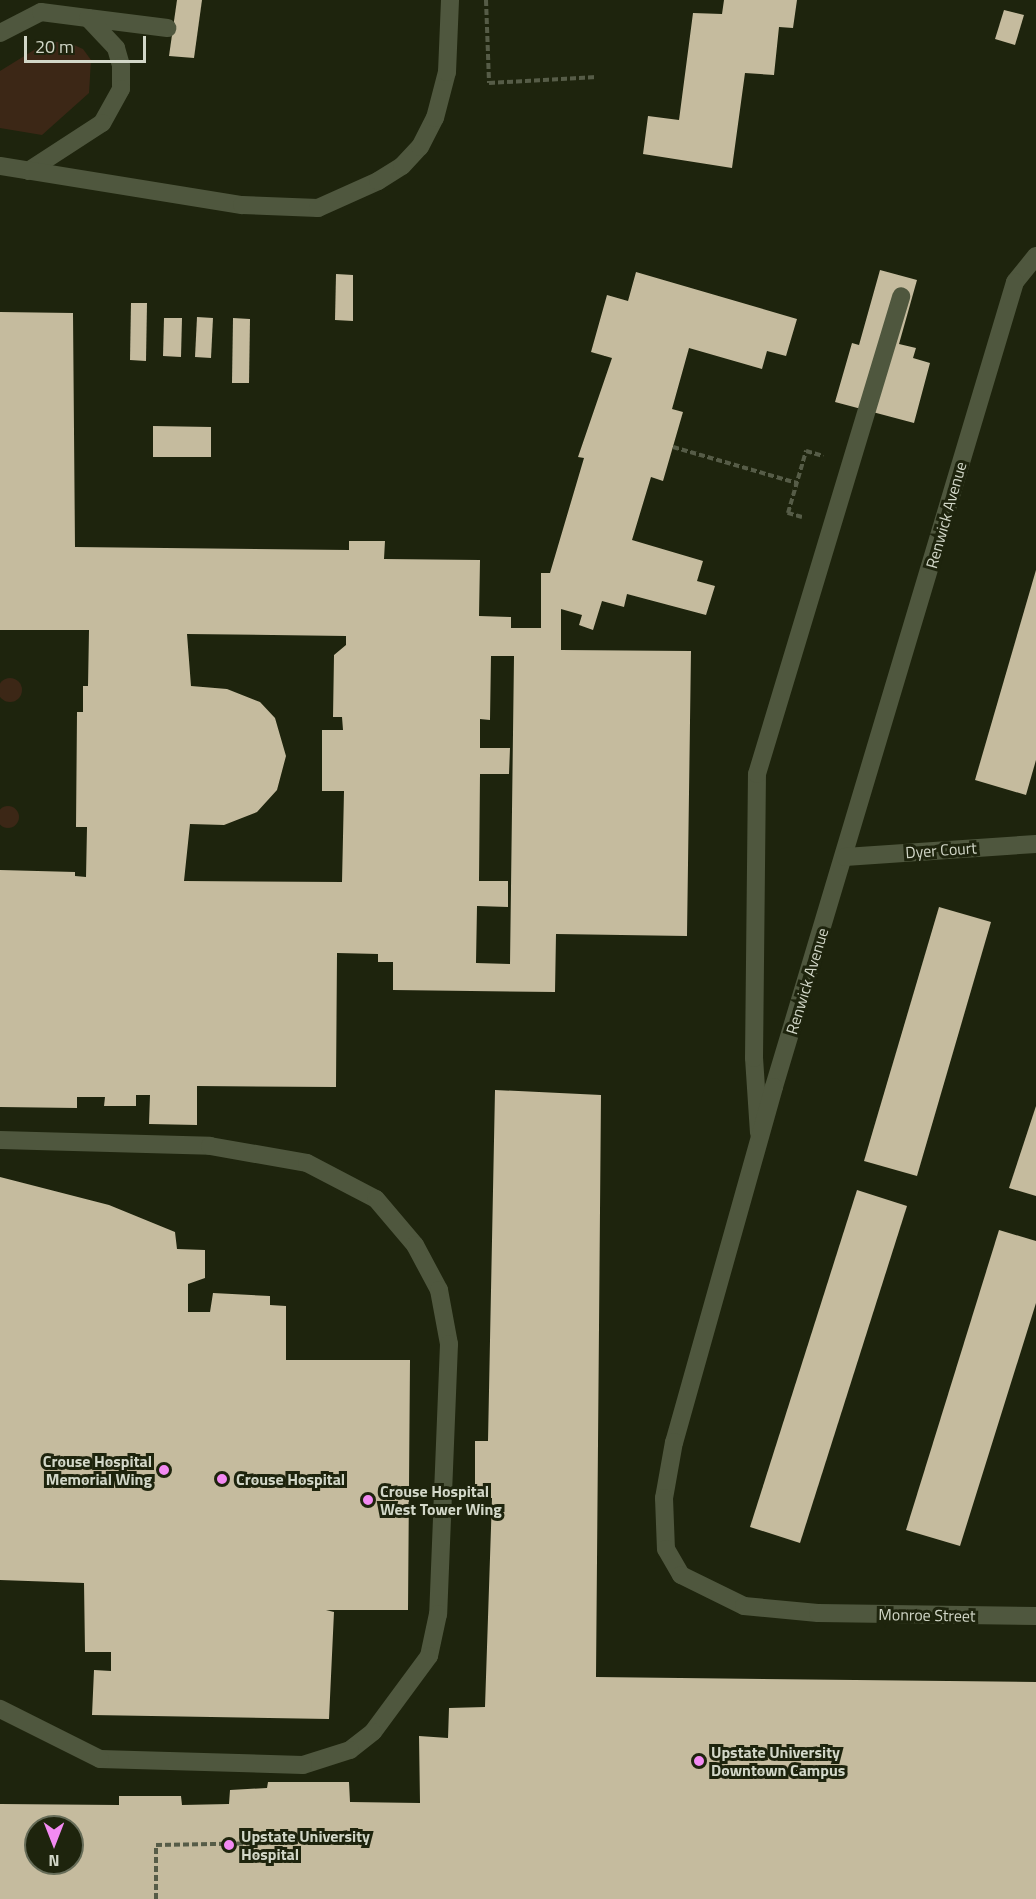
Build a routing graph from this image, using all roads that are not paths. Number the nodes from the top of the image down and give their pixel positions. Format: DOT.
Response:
graph roads {
  1 [pos="450,0"];
  2 [pos="88,18"];
  3 [pos="167,28"];
  4 [pos="0,33"];
  5 [pos="0,166"];
  6 [pos="28,171"];
  7 [pos="1036,256"];
  8 [pos="901,296"];
  9 [pos="1036,844"];
  10 [pos="845,857"];
  11 [pos="760,1138"];
  12 [pos="0,1140"];
  13 [pos="818,1613"];
  14 [pos="1036,1617"];
  15 [pos="0,1709"];
  1 -- 6 [label="street"];
  2 -- 3 [label="street"];
  2 -- 4 [label="street"];
  2 -- 6 [label="street"];
  5 -- 6 [label="street"];
  7 -- 10 [label="street, Renwick Avenue"];
  8 -- 11 [label="street"];
  9 -- 10 [label="street, Dyer Court"];
  10 -- 11 [label="street, Renwick Avenue"];
  11 -- 13 [label="street, Renwick Avenue"];
  12 -- 15 [label="street"];
  13 -- 14 [label="street, Monroe Street"];
}
